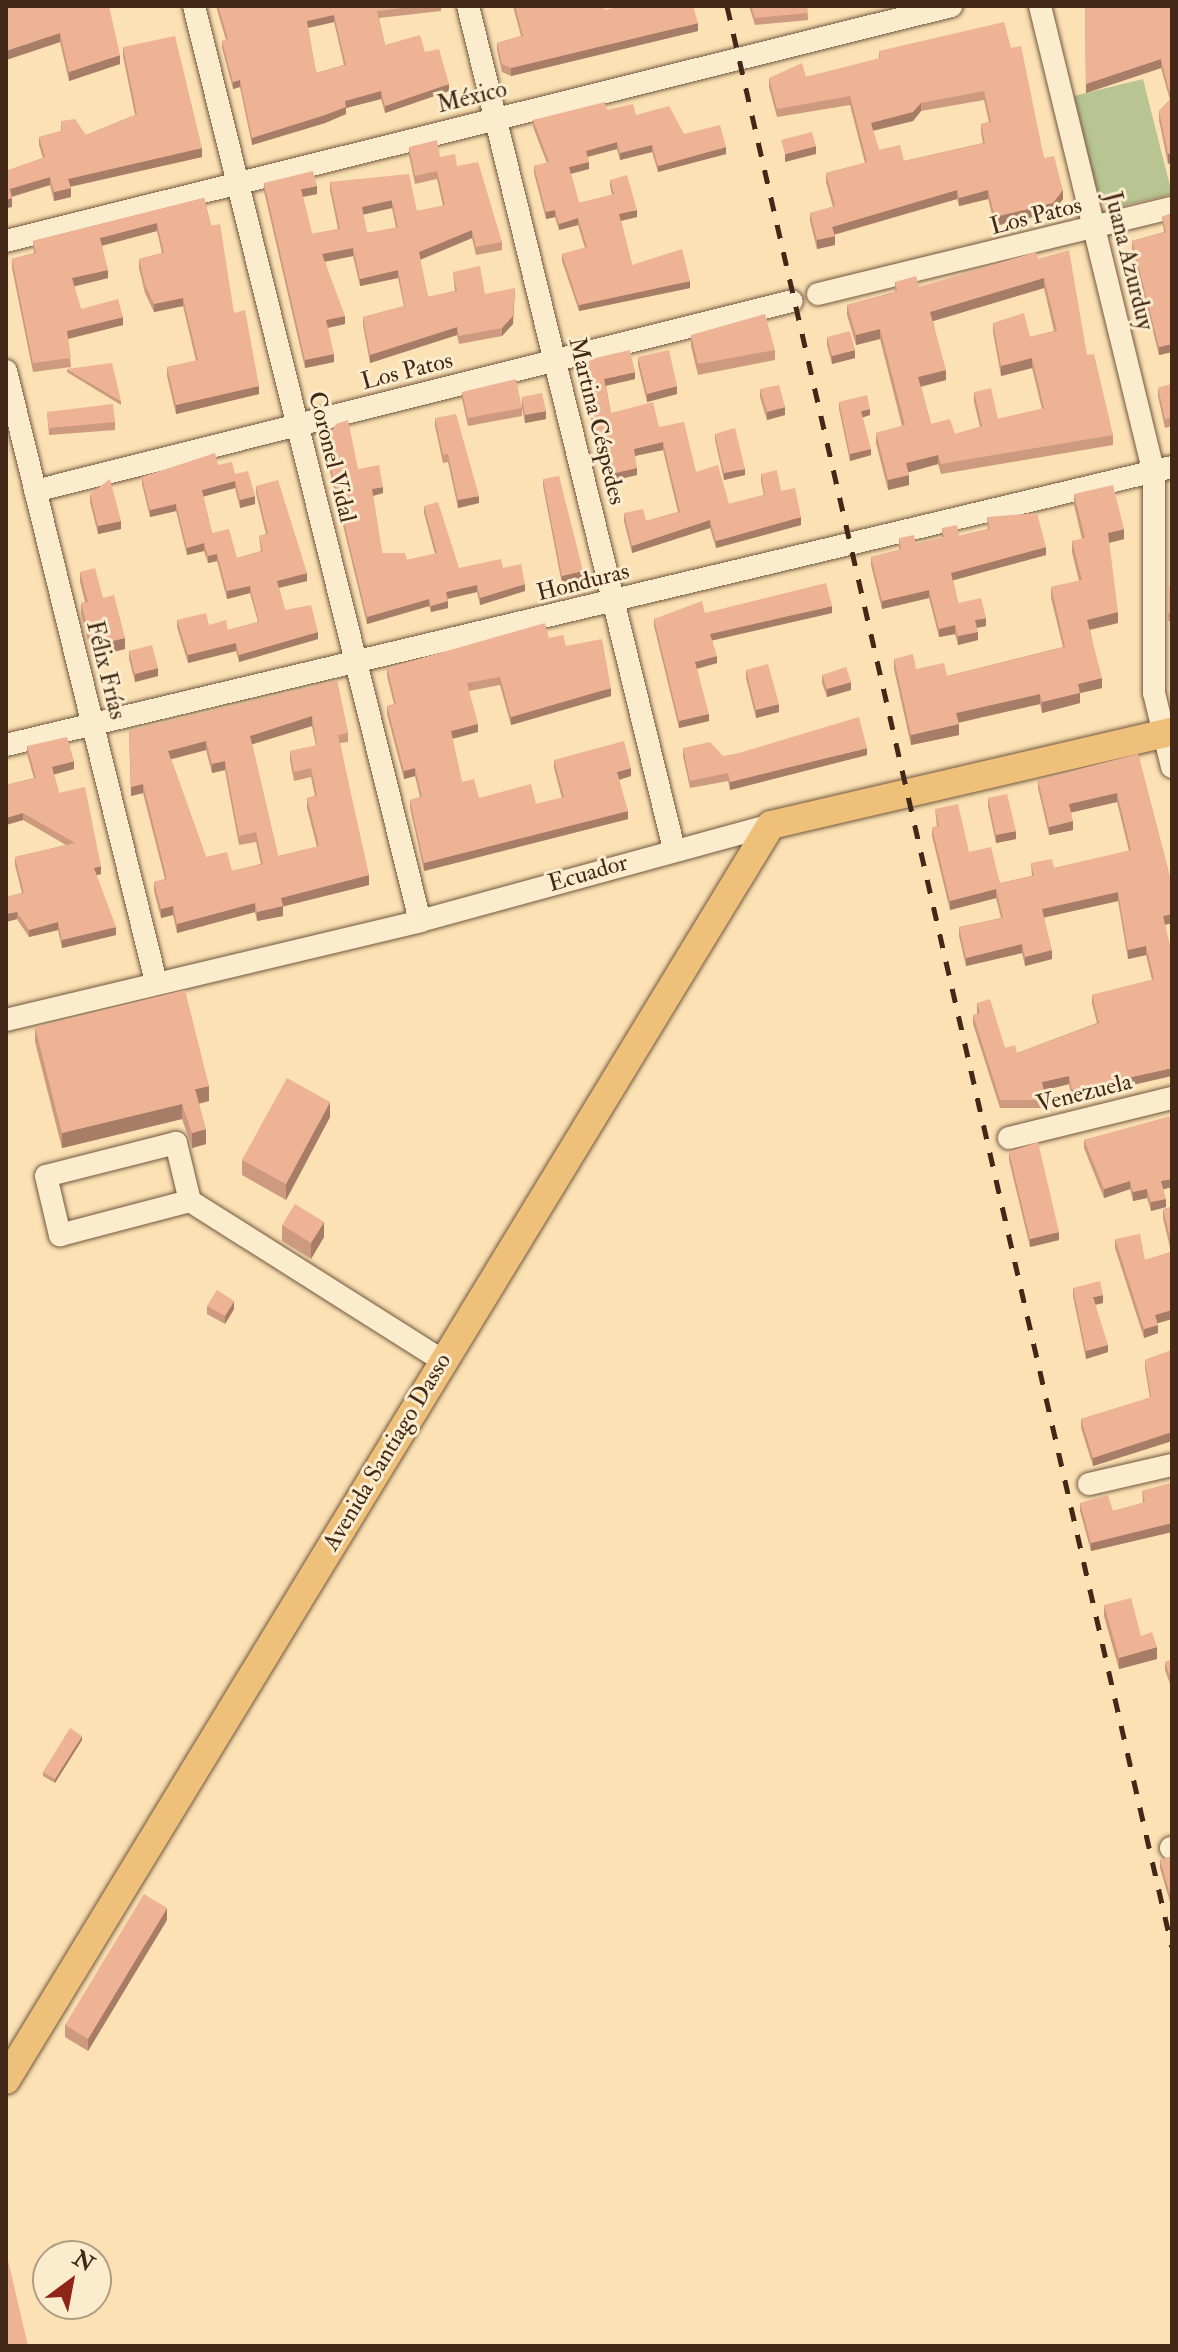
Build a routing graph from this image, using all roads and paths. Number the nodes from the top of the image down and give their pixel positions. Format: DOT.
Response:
graph roads {
  1 [pos="194,6"];
  2 [pos="468,6"];
  3 [pos="951,6"];
  4 [pos="1040,6"];
  5 [pos="496,117"];
  6 [pos="237,183"];
  7 [pos="1172,208"];
  8 [pos="1094,229"];
  9 [pos="6,241"];
  10 [pos="818,294"];
  11 [pos="792,301"];
  12 [pos="555,360"];
  13 [pos="6,371"];
  14 [pos="297,425"];
  15 [pos="1163,469"];
  16 [pos="35,491"];
  17 [pos="614,601"];
  18 [pos="357,665"];
  19 [pos="93,725"];
  20 [pos="1168,733"];
  21 [pos="6,745"];
  22 [pos="1172,767"];
  23 [pos="771,825"];
  24 [pos="674,849"];
  25 [pos="420,921"];
  26 [pos="156,982"];
  27 [pos="6,1020"];
  28 [pos="1172,1098"];
  29 [pos="1009,1138"];
  30 [pos="190,1201"];
  31 [pos="443,1361"];
  32 [pos="1172,1465"];
  33 [pos="1089,1484"];
  34 [pos="6,2080"];
  1 -- 6 [label="street, Coronel Vidal"];
  2 -- 5 [label="street, Martina Céspedes"];
  3 -- 5 [label="street, México"];
  4 -- 8 [label="street, Juana Azurduy"];
  5 -- 6 [label="street, México"];
  5 -- 12 [label="street, Martina Céspedes"];
  6 -- 9 [label="street, México"];
  6 -- 14 [label="street, Coronel Vidal"];
  7 -- 8 [label="street, Los Patos"];
  8 -- 10 [label="street, Los Patos"];
  8 -- 15 [label="street, Juana Azurduy"];
  11 -- 12 [label="street, Los Patos"];
  12 -- 14 [label="street, Los Patos"];
  12 -- 17 [label="street, Martina Céspedes"];
  13 -- 16 [label="street, Félix Frías"];
  14 -- 16 [label="street, Los Patos"];
  14 -- 18 [label="street, Coronel Vidal"];
  15 -- 17 [label="street, Honduras"];
  15 -- 20 [label="street, Juana Azurduy"];
  16 -- 19 [label="street, Félix Frías"];
  17 -- 18 [label="street, Honduras"];
  17 -- 24 [label="street, Martina Céspedes"];
  18 -- 19 [label="street, Honduras"];
  18 -- 25 [label="street, Coronel Vidal"];
  19 -- 21 [label="street, Honduras"];
  19 -- 26 [label="street, Félix Frías"];
  20 -- 22 [label="street, Juana Azurduy"];
  20 -- 23 [label="main road, Ecuador"];
  23 -- 24 [label="street, Ecuador"];
  23 -- 31 [label="main road, Avenida Santiago Dasso"];
  24 -- 25 [label="street, Ecuador"];
  25 -- 26 [label="street, Ecuador"];
  26 -- 27 [label="street, Ecuador"];
  28 -- 29 [label="street, Venezuela"];
  30 -- 30 [label="street"];
  30 -- 31 [label="street"];
  31 -- 34 [label="main road, Avenida Santiago Dasso"];
  32 -- 33 [label="street"];
}
